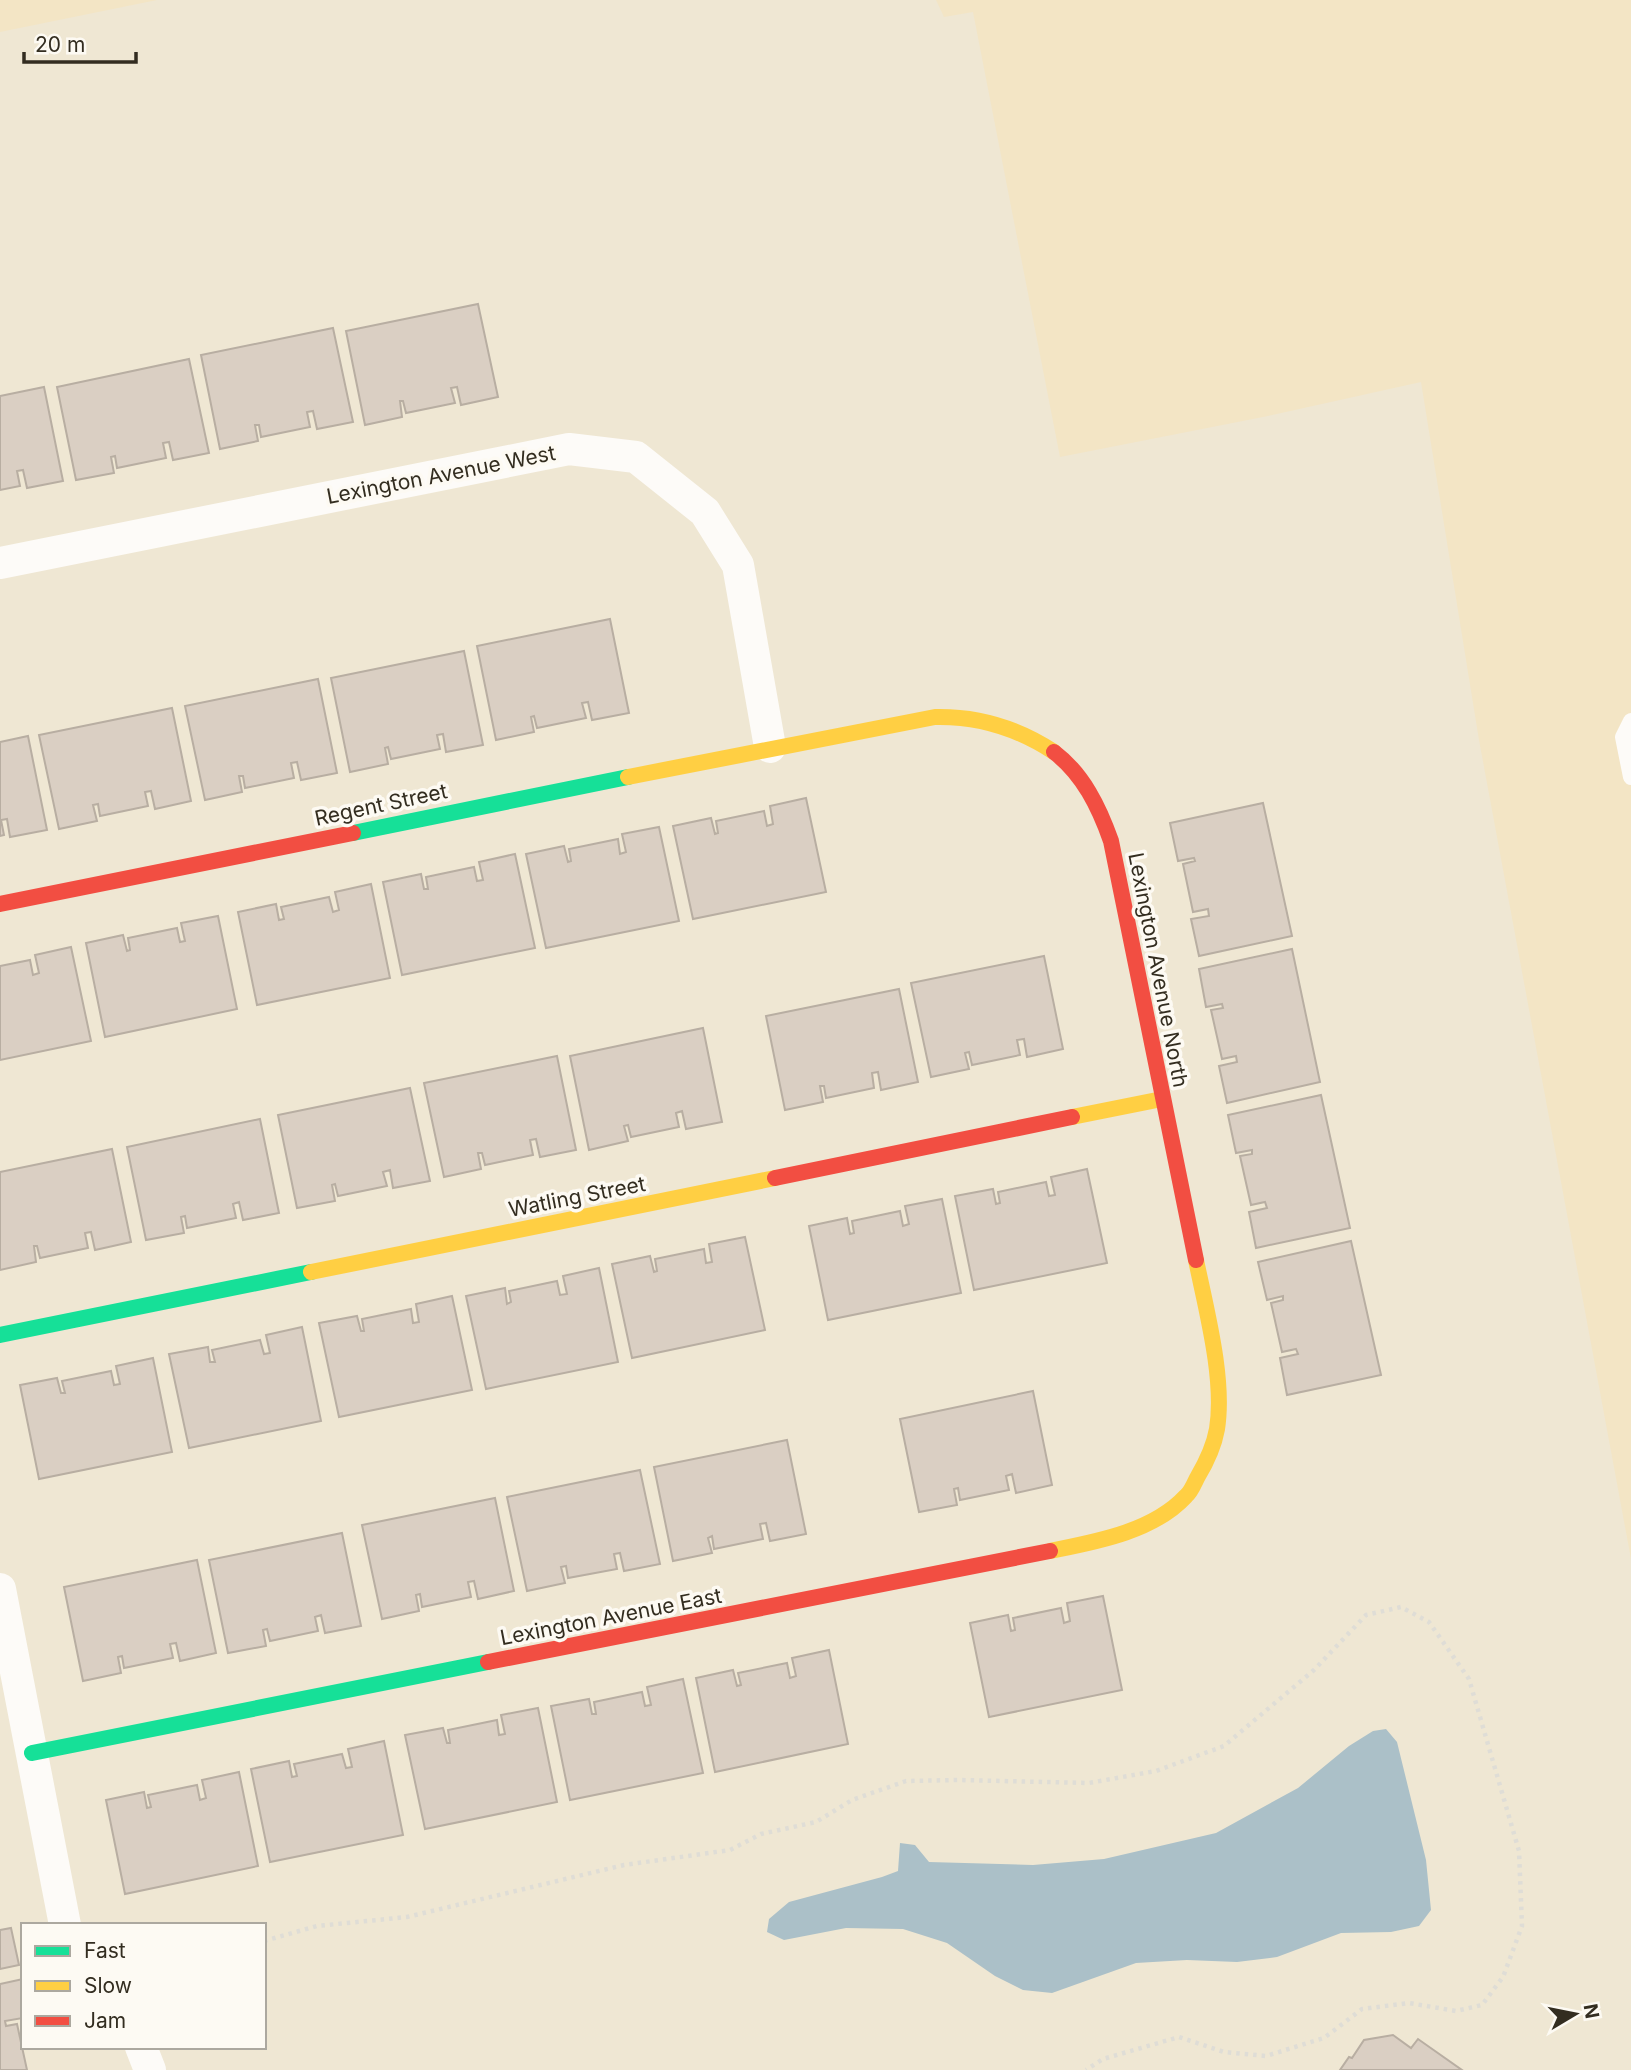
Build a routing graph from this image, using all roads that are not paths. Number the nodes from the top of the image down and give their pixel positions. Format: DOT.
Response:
graph roads {
  1 [pos="0,563"];
  2 [pos="1631,721"];
  3 [pos="770,747"];
  4 [pos="1631,777"];
  5 [pos="0,904"];
  6 [pos="1162,1099"];
  7 [pos="0,1335"];
  8 [pos="1187,1496"];
  9 [pos="0,1589"];
  10 [pos="32,1753"];
  11 [pos="65,1923"];
  12 [pos="142,2049"];
  13 [pos="150,2070"];
  1 -- 3 [label="street, Lexington Avenue West"];
  2 -- 4 [label="lane"];
  3 -- 5 [label="street, Regent Street"];
  3 -- 6 [label="street, Lexington Avenue North"];
  6 -- 7 [label="street, Watling Street"];
  6 -- 8 [label="street, Lexington Avenue North"];
  8 -- 10 [label="street, Lexington Avenue East"];
  9 -- 10 [label="street"];
  10 -- 11 [label="street"];
  12 -- 13 [label="street"];
}
